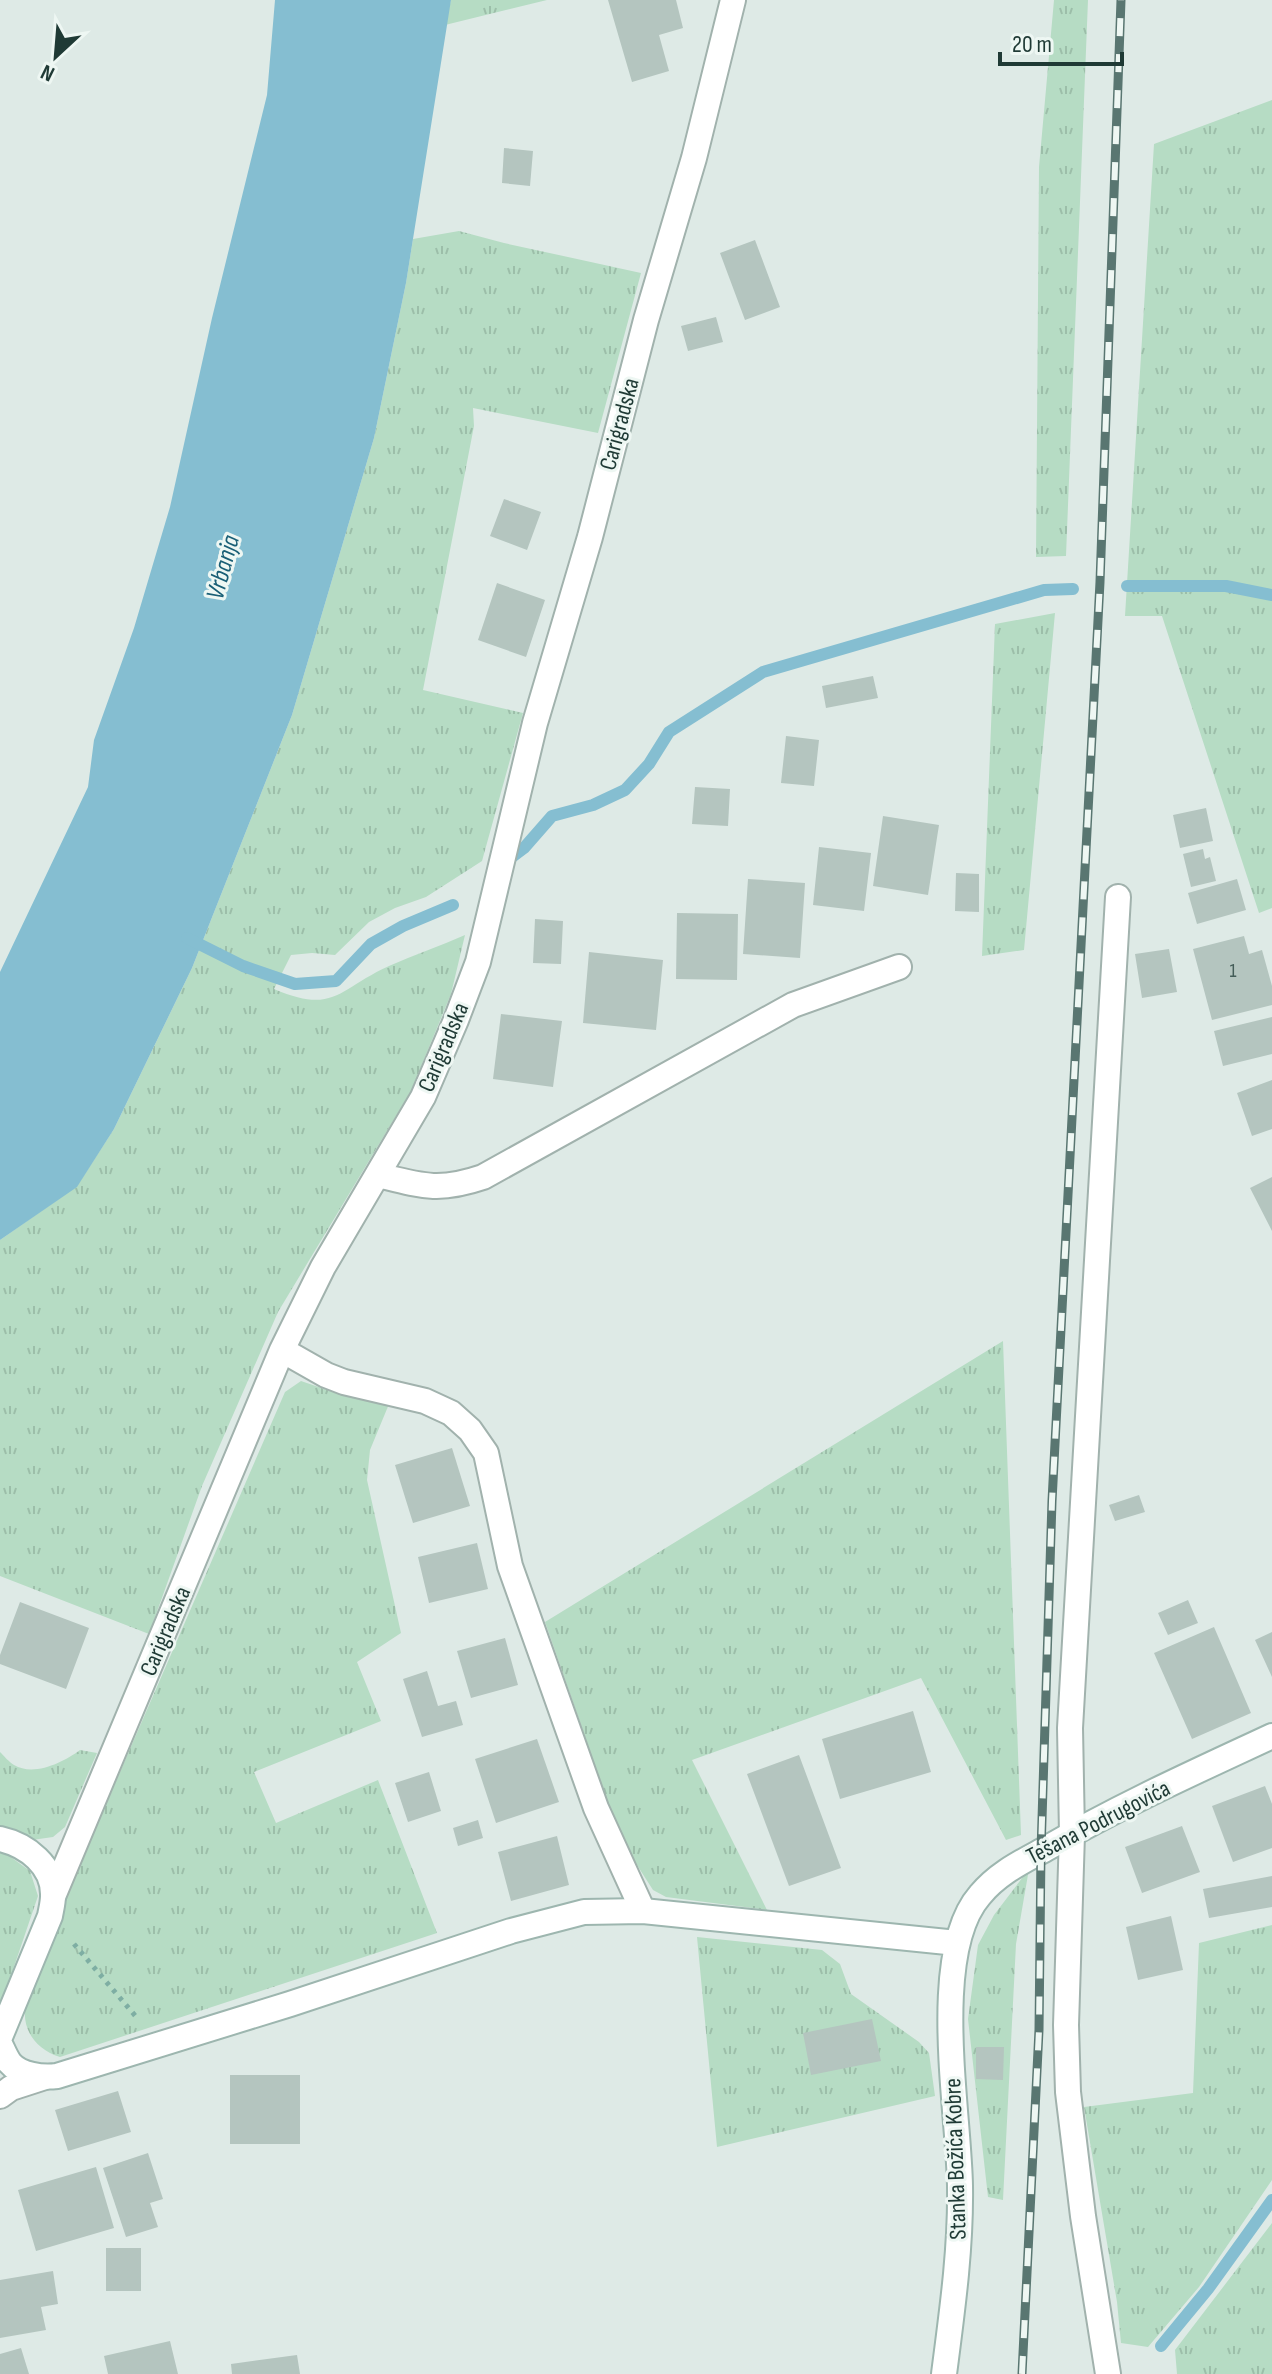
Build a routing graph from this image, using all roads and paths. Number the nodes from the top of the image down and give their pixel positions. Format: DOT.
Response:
graph roads {
  1 [pos="733,0"];
  2 [pos="1118,897"];
  3 [pos="899,967"];
  4 [pos="378,1175"];
  5 [pos="282,1350"];
  6 [pos="1272,1736"];
  7 [pos="1072,1834"];
  8 [pos="0,1839"];
  9 [pos="77,1841"];
  10 [pos="37,1857"];
  11 [pos="52,1905"];
  12 [pos="643,1911"];
  13 [pos="957,1943"];
  14 [pos="0,2037"];
  15 [pos="178,2039"];
  16 [pos="0,2044"];
  17 [pos="45,2077"];
  18 [pos="0,2096"];
  19 [pos="944,2374"];
  20 [pos="1108,2374"];
  1 -- 4 [label="street, Carigradska"];
  2 -- 7 [label="street"];
  3 -- 4 [label="street"];
  4 -- 5 [label="street, Carigradska"];
  5 -- 9 [label="street, Carigradska"];
  5 -- 12 [label="street"];
  6 -- 7 [label="street, Tešana Podrugovića"];
  7 -- 13 [label="street, Tešana Podrugovića"];
  7 -- 20 [label="street"];
  8 -- 10 [label="street"];
  9 -- 10 [label="street"];
  9 -- 11 [label="street, Carigradska"];
  10 -- 11 [label="street"];
  11 -- 14 [label="street, Carigradska"];
  11 -- 15 [label="path"];
  12 -- 13 [label="street"];
  12 -- 15 [label="street"];
  13 -- 19 [label="street, Stanka Božića Kobre"];
  15 -- 17 [label="street"];
  16 -- 17 [label="street"];
  17 -- 18 [label="street"];
}
